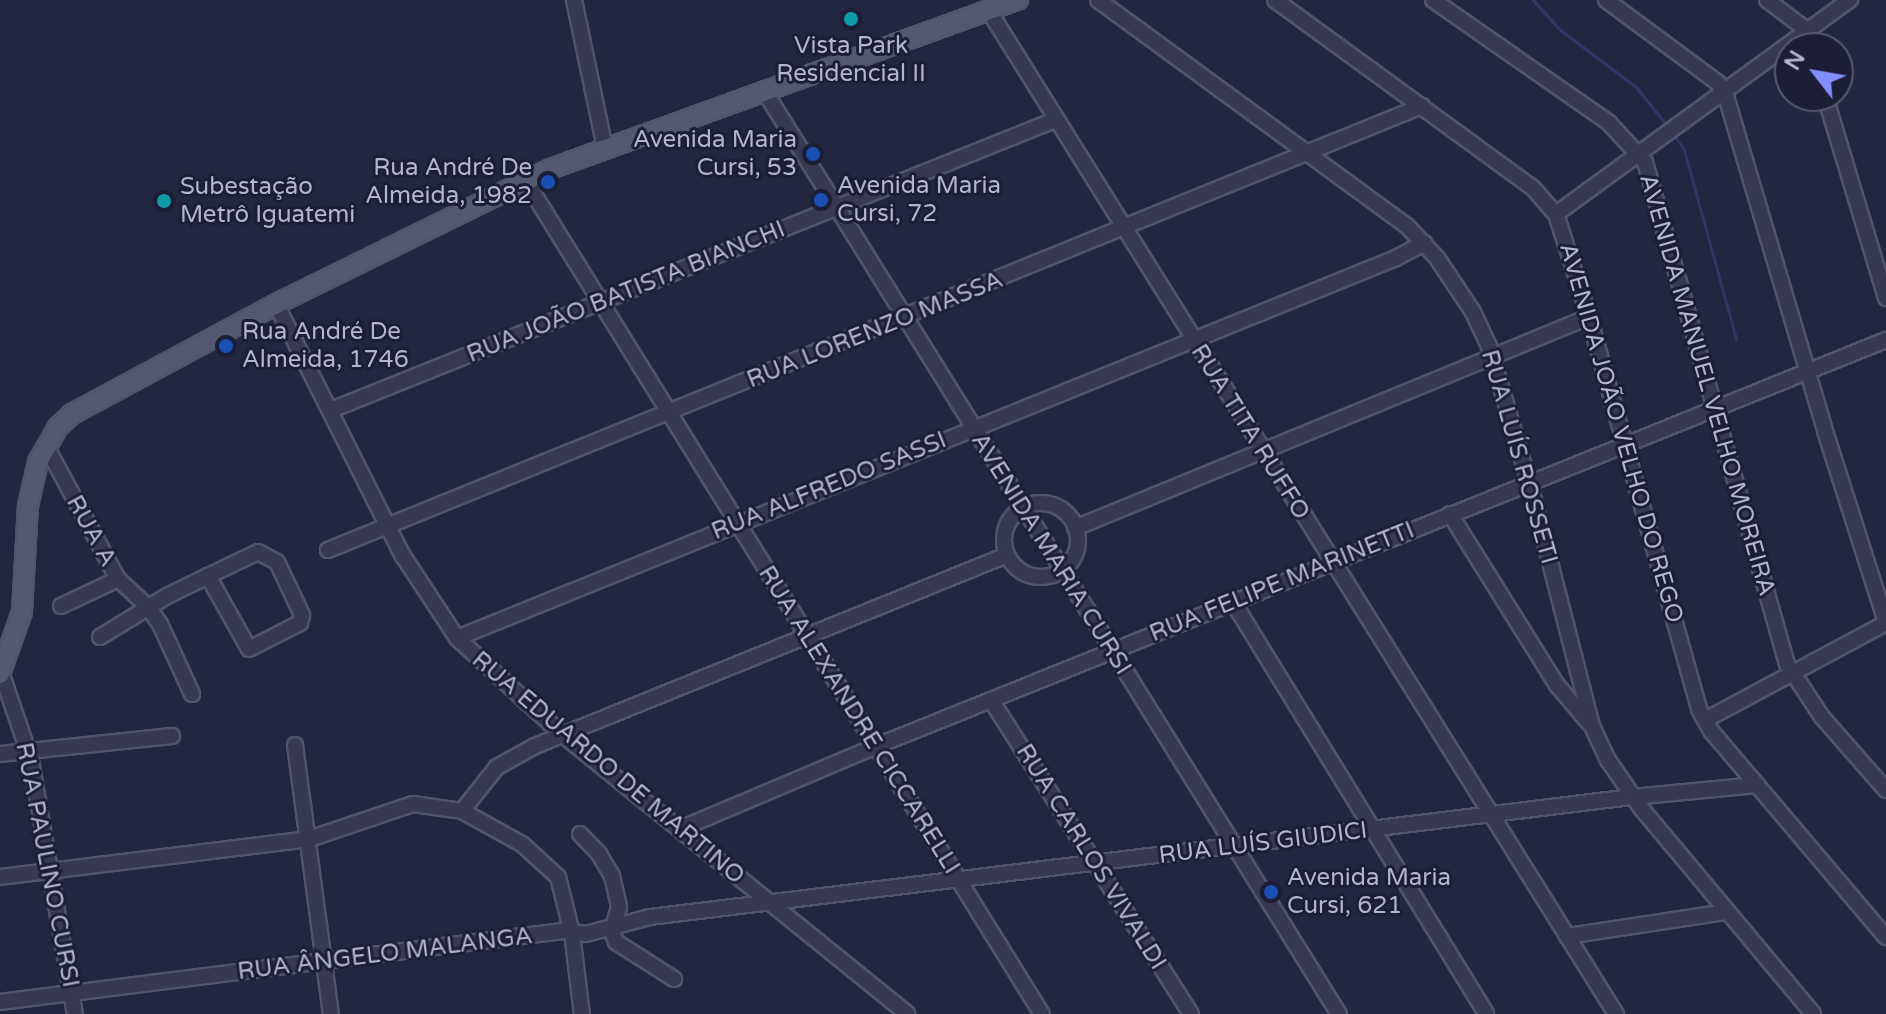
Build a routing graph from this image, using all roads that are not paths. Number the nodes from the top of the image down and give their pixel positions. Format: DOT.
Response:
graph roads {
  1 [pos="574,0"];
  2 [pos="1098,0"];
  3 [pos="1275,0"];
  4 [pos="1433,0"];
  5 [pos="1606,0"];
  6 [pos="1767,0"];
  7 [pos="1850,0"];
  8 [pos="1002,4"];
  9 [pos="1807,32"];
  10 [pos="1774,56"];
  11 [pos="765,92"];
  12 [pos="1724,92"];
  13 [pos="1422,106"];
  14 [pos="1830,112"];
  15 [pos="1055,120"];
  16 [pos="605,149"];
  17 [pos="1308,154"];
  18 [pos="1638,154"];
  19 [pos="525,180"];
  20 [pos="837,207"];
  21 [pos="1556,214"];
  22 [pos="1124,230"];
  23 [pos="1424,243"];
  24 [pos="1886,298"];
  25 [pos="601,303"];
  26 [pos="276,304"];
  27 [pos="905,317"];
  28 [pos="1589,317"];
  29 [pos="1193,340"];
  30 [pos="1886,340"];
  31 [pos="1491,358"];
  32 [pos="1808,372"];
  33 [pos="331,410"];
  34 [pos="1713,410"];
  35 [pos="671,413"];
  36 [pos="972,429"];
  37 [pos="1625,445"];
  38 [pos="46,446"];
  39 [pos="1262,451"];
  40 [pos="1528,483"];
  41 [pos="1022,509"];
  42 [pos="1450,514"];
  43 [pos="738,523"];
  44 [pos="388,527"];
  45 [pos="1075,528"];
  46 [pos="328,550"];
  47 [pos="1007,555"];
  48 [pos="1332,562"];
  49 [pos="1061,571"];
  50 [pos="208,576"];
  51 [pos="118,579"];
  52 [pos="1233,602"];
  53 [pos="61,606"];
  54 [pos="148,607"];
  55 [pos="1886,622"];
  56 [pos="13,631"];
  57 [pos="805,636"];
  58 [pos="100,637"];
  59 [pos="457,638"];
  60 [pos="1112,651"];
  61 [pos="1,673"];
  62 [pos="1792,675"];
  63 [pos="1580,679"];
  64 [pos="1562,691"];
  65 [pos="192,694"];
  66 [pos="991,700"];
  67 [pos="1705,720"];
  68 [pos="1592,726"];
  69 [pos="563,735"];
  70 [pos="172,736"];
  71 [pos="295,745"];
  72 [pos="874,747"];
  73 [pos="29,753"];
  74 [pos="0,754"];
  75 [pos="1757,785"];
  76 [pos="1886,790"];
  77 [pos="1632,797"];
  78 [pos="462,811"];
  79 [pos="1491,815"];
  80 [pos="680,829"];
  81 [pos="1372,830"];
  82 [pos="580,834"];
  83 [pos="309,839"];
  84 [pos="1234,846"];
  85 [pos="1096,864"];
  86 [pos="48,872"];
  87 [pos="0,877"];
  88 [pos="959,880"];
  89 [pos="769,904"];
  90 [pos="1726,912"];
  91 [pos="613,926"];
  92 [pos="572,933"];
  93 [pos="1567,936"];
  94 [pos="1886,937"];
  95 [pos="325,962"];
  96 [pos="674,979"];
  97 [pos="72,991"];
  98 [pos="0,1002"];
  99 [pos="75,1014"];
  100 [pos="331,1014"];
  101 [pos="582,1014"];
  102 [pos="907,1014"];
  103 [pos="1042,1014"];
  104 [pos="1191,1014"];
  105 [pos="1339,1014"];
  106 [pos="1486,1014"];
  107 [pos="1616,1014"];
  108 [pos="1813,1014"];
  1 -- 16 [label="street"];
  2 -- 17 [label="street, RUA LUÍS ROSSETI"];
  3 -- 13 [label="street, AVENIDA JOÃO VELHO DO REGO"];
  4 -- 18 [label="street, AVENIDA MANUEL VELHO MOREIRA"];
  5 -- 12 [label="street"];
  6 -- 9 [label="street"];
  7 -- 9 [label="street"];
  8 -- 11 [label="main road"];
  8 -- 15 [label="street, RUA TITA RUFFO"];
  10 -- 12 [label="street"];
  11 -- 16 [label="main road"];
  11 -- 20 [label="street, AVENIDA MARIA CURSI"];
  12 -- 18 [label="street"];
  12 -- 32 [label="street"];
  13 -- 17 [label="street, RUA LORENZO MASSA"];
  13 -- 21 [label="street, AVENIDA JOÃO VELHO DO REGO"];
  14 -- 24 [label="street"];
  15 -- 20 [label="street, RUA JOÃO BATISTA BIANCHI"];
  15 -- 22 [label="street, RUA TITA RUFFO"];
  16 -- 19 [label="main road"];
  17 -- 22 [label="street, RUA LORENZO MASSA"];
  17 -- 23 [label="street, RUA LUÍS ROSSETI"];
  18 -- 21 [label="street"];
  18 -- 34 [label="street, AVENIDA MANUEL VELHO MOREIRA"];
  19 -- 25 [label="street, RUA ALEXANDRE CICCARELLI"];
  19 -- 26 [label="main road"];
  20 -- 25 [label="street, RUA JOÃO BATISTA BIANCHI"];
  20 -- 27 [label="street, AVENIDA MARIA CURSI"];
  21 -- 28 [label="street, AVENIDA JOÃO VELHO DO REGO"];
  22 -- 27 [label="street, RUA LORENZO MASSA"];
  22 -- 29 [label="street, RUA TITA RUFFO"];
  23 -- 29 [label="street, RUA ALFREDO SASSI"];
  23 -- 31 [label="street, RUA LUÍS ROSSETI"];
  25 -- 33 [label="street, RUA JOÃO BATISTA BIANCHI"];
  25 -- 35 [label="street, RUA ALEXANDRE CICCARELLI"];
  26 -- 33 [label="street, RUA EDUARDO DE MARTINO"];
  26 -- 38 [label="main road"];
  27 -- 35 [label="street, RUA LORENZO MASSA"];
  27 -- 36 [label="street, AVENIDA MARIA CURSI"];
  28 -- 31 [label="street"];
  28 -- 37 [label="street, AVENIDA JOÃO VELHO DO REGO"];
  29 -- 36 [label="street, RUA ALFREDO SASSI"];
  29 -- 39 [label="street, RUA TITA RUFFO"];
  30 -- 32 [label="street, RUA FELIPE MARINETTI"];
  31 -- 39 [label="street"];
  31 -- 40 [label="street, RUA LUÍS ROSSETI"];
  32 -- 34 [label="street, RUA FELIPE MARINETTI"];
  32 -- 55 [label="street"];
  33 -- 44 [label="street, RUA EDUARDO DE MARTINO"];
  34 -- 37 [label="street, RUA FELIPE MARINETTI"];
  34 -- 62 [label="street, AVENIDA MANUEL VELHO MOREIRA"];
  35 -- 43 [label="street, RUA ALEXANDRE CICCARELLI"];
  35 -- 44 [label="street, RUA LORENZO MASSA"];
  36 -- 41 [label="street, AVENIDA MARIA CURSI"];
  36 -- 43 [label="street, RUA ALFREDO SASSI"];
  37 -- 40 [label="street, RUA FELIPE MARINETTI"];
  37 -- 67 [label="street, AVENIDA JOÃO VELHO DO REGO"];
  38 -- 51 [label="street, RUA A"];
  38 -- 56 [label="main road"];
  39 -- 45 [label="street"];
  39 -- 48 [label="street, RUA TITA RUFFO"];
  40 -- 42 [label="street, RUA FELIPE MARINETTI"];
  40 -- 63 [label="street, RUA LUÍS ROSSETI"];
  41 -- 45 [label="street"];
  41 -- 47 [label="street"];
  41 -- 49 [label="street, AVENIDA MARIA CURSI"];
  42 -- 48 [label="street, RUA FELIPE MARINETTI"];
  42 -- 64 [label="street"];
  43 -- 57 [label="street, RUA ALEXANDRE CICCARELLI"];
  43 -- 59 [label="street, RUA ALFREDO SASSI"];
  44 -- 46 [label="street, RUA LORENZO MASSA"];
  44 -- 59 [label="street, RUA EDUARDO DE MARTINO"];
  45 -- 49 [label="street"];
  47 -- 49 [label="street"];
  47 -- 57 [label="street"];
  48 -- 52 [label="street, RUA FELIPE MARINETTI"];
  48 -- 79 [label="street, RUA TITA RUFFO"];
  49 -- 60 [label="street, AVENIDA MARIA CURSI"];
  50 -- 50 [label="street"];
  50 -- 54 [label="street"];
  51 -- 53 [label="street"];
  51 -- 54 [label="street, RUA A"];
  52 -- 60 [label="street, RUA FELIPE MARINETTI"];
  52 -- 81 [label="street"];
  54 -- 58 [label="street"];
  54 -- 65 [label="street, RUA A"];
  55 -- 62 [label="street"];
  56 -- 61 [label="main road"];
  57 -- 69 [label="street"];
  57 -- 72 [label="street, RUA ALEXANDRE CICCARELLI"];
  59 -- 69 [label="street, RUA EDUARDO DE MARTINO"];
  60 -- 66 [label="street, RUA FELIPE MARINETTI"];
  60 -- 84 [label="street, AVENIDA MARIA CURSI"];
  61 -- 73 [label="street, RUA PAULINO CURSI"];
  62 -- 67 [label="street"];
  62 -- 76 [label="street, AVENIDA MANUEL VELHO MOREIRA"];
  63 -- 64 [label="street"];
  63 -- 68 [label="street, RUA LUÍS ROSSETI"];
  64 -- 68 [label="street"];
  66 -- 72 [label="street, RUA FELIPE MARINETTI"];
  66 -- 85 [label="street, RUA CARLOS VIVALDI"];
  67 -- 75 [label="street, AVENIDA JOÃO VELHO DO REGO"];
  68 -- 77 [label="street, RUA LUÍS ROSSETI"];
  69 -- 78 [label="street"];
  69 -- 80 [label="street, RUA EDUARDO DE MARTINO"];
  70 -- 73 [label="street"];
  71 -- 83 [label="street"];
  72 -- 80 [label="street, RUA FELIPE MARINETTI"];
  72 -- 88 [label="street, RUA ALEXANDRE CICCARELLI"];
  73 -- 74 [label="street"];
  73 -- 86 [label="street, RUA PAULINO CURSI"];
  75 -- 77 [label="street, RUA LUÍS GIUDICI"];
  75 -- 94 [label="street, AVENIDA JOÃO VELHO DO REGO"];
  77 -- 79 [label="street, RUA LUÍS GIUDICI"];
  77 -- 90 [label="street, RUA LUÍS ROSSETI"];
  78 -- 83 [label="street"];
  78 -- 92 [label="street"];
  79 -- 81 [label="street, RUA LUÍS GIUDICI"];
  79 -- 93 [label="street, RUA TITA RUFFO"];
  80 -- 89 [label="street, RUA EDUARDO DE MARTINO"];
  81 -- 84 [label="street, RUA LUÍS GIUDICI"];
  81 -- 106 [label="street"];
  82 -- 91 [label="street"];
  83 -- 86 [label="street"];
  83 -- 95 [label="street"];
  84 -- 85 [label="street, RUA LUÍS GIUDICI"];
  84 -- 105 [label="street, AVENIDA MARIA CURSI"];
  85 -- 88 [label="street, RUA LUÍS GIUDICI"];
  85 -- 104 [label="street, RUA CARLOS VIVALDI"];
  86 -- 87 [label="street"];
  86 -- 97 [label="street, RUA PAULINO CURSI"];
  88 -- 89 [label="street, RUA LUÍS GIUDICI"];
  88 -- 103 [label="street, RUA ALEXANDRE CICCARELLI"];
  89 -- 91 [label="street, RUA ÂNGELO MALANGA"];
  89 -- 102 [label="street, RUA EDUARDO DE MARTINO"];
  90 -- 93 [label="street"];
  90 -- 108 [label="street, RUA LUÍS ROSSETI"];
  91 -- 92 [label="street, RUA ÂNGELO MALANGA"];
  91 -- 96 [label="street"];
  92 -- 95 [label="street, RUA ÂNGELO MALANGA"];
  92 -- 101 [label="street"];
  93 -- 107 [label="street, RUA TITA RUFFO"];
  95 -- 97 [label="street, RUA ÂNGELO MALANGA"];
  95 -- 100 [label="street"];
  97 -- 98 [label="street, RUA ÂNGELO MALANGA"];
  97 -- 99 [label="street, RUA PAULINO CURSI"];
}
